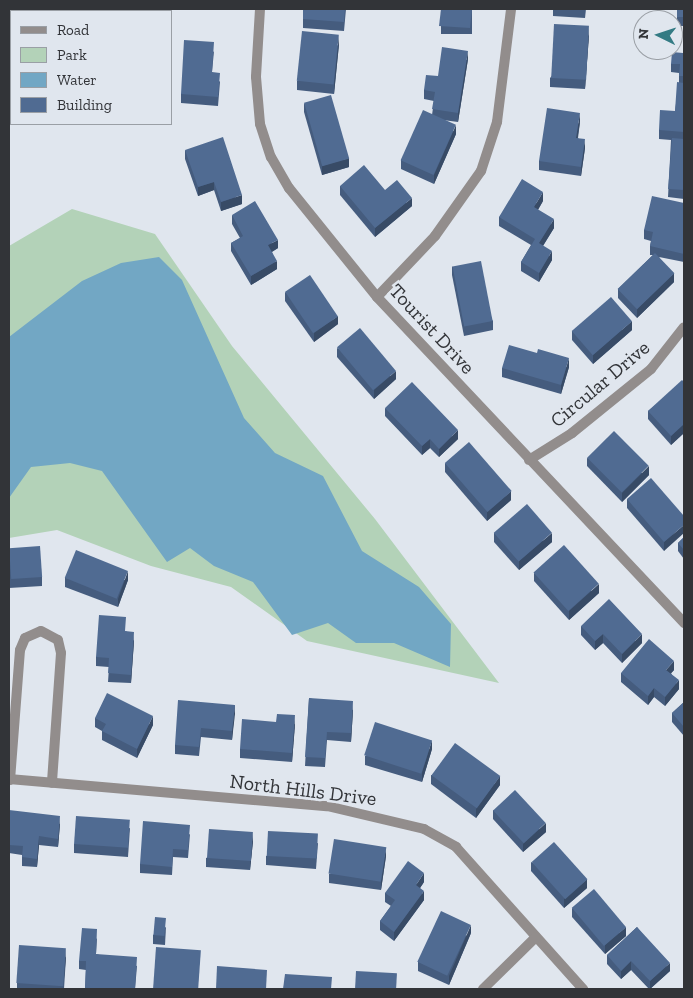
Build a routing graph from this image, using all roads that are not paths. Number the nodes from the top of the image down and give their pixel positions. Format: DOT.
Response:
graph roads {
  1 [pos="260,9"];
  2 [pos="511,9"];
  3 [pos="377,297"];
  4 [pos="684,327"];
  5 [pos="530,460"];
  6 [pos="684,623"];
  7 [pos="10,780"];
  8 [pos="52,783"];
  9 [pos="536,937"];
  10 [pos="482,989"];
  11 [pos="582,989"];
  1 -- 3 [label="street, Tourist Drive"];
  2 -- 3 [label="street"];
  3 -- 5 [label="street, Tourist Drive"];
  4 -- 5 [label="street, Circular Drive"];
  5 -- 6 [label="street, Tourist Drive"];
  7 -- 8 [label="street, North Hills Drive"];
  7 -- 8 [label="street"];
  8 -- 9 [label="street, North Hills Drive"];
  9 -- 10 [label="street"];
  9 -- 11 [label="street, North Hills Drive"];
}
